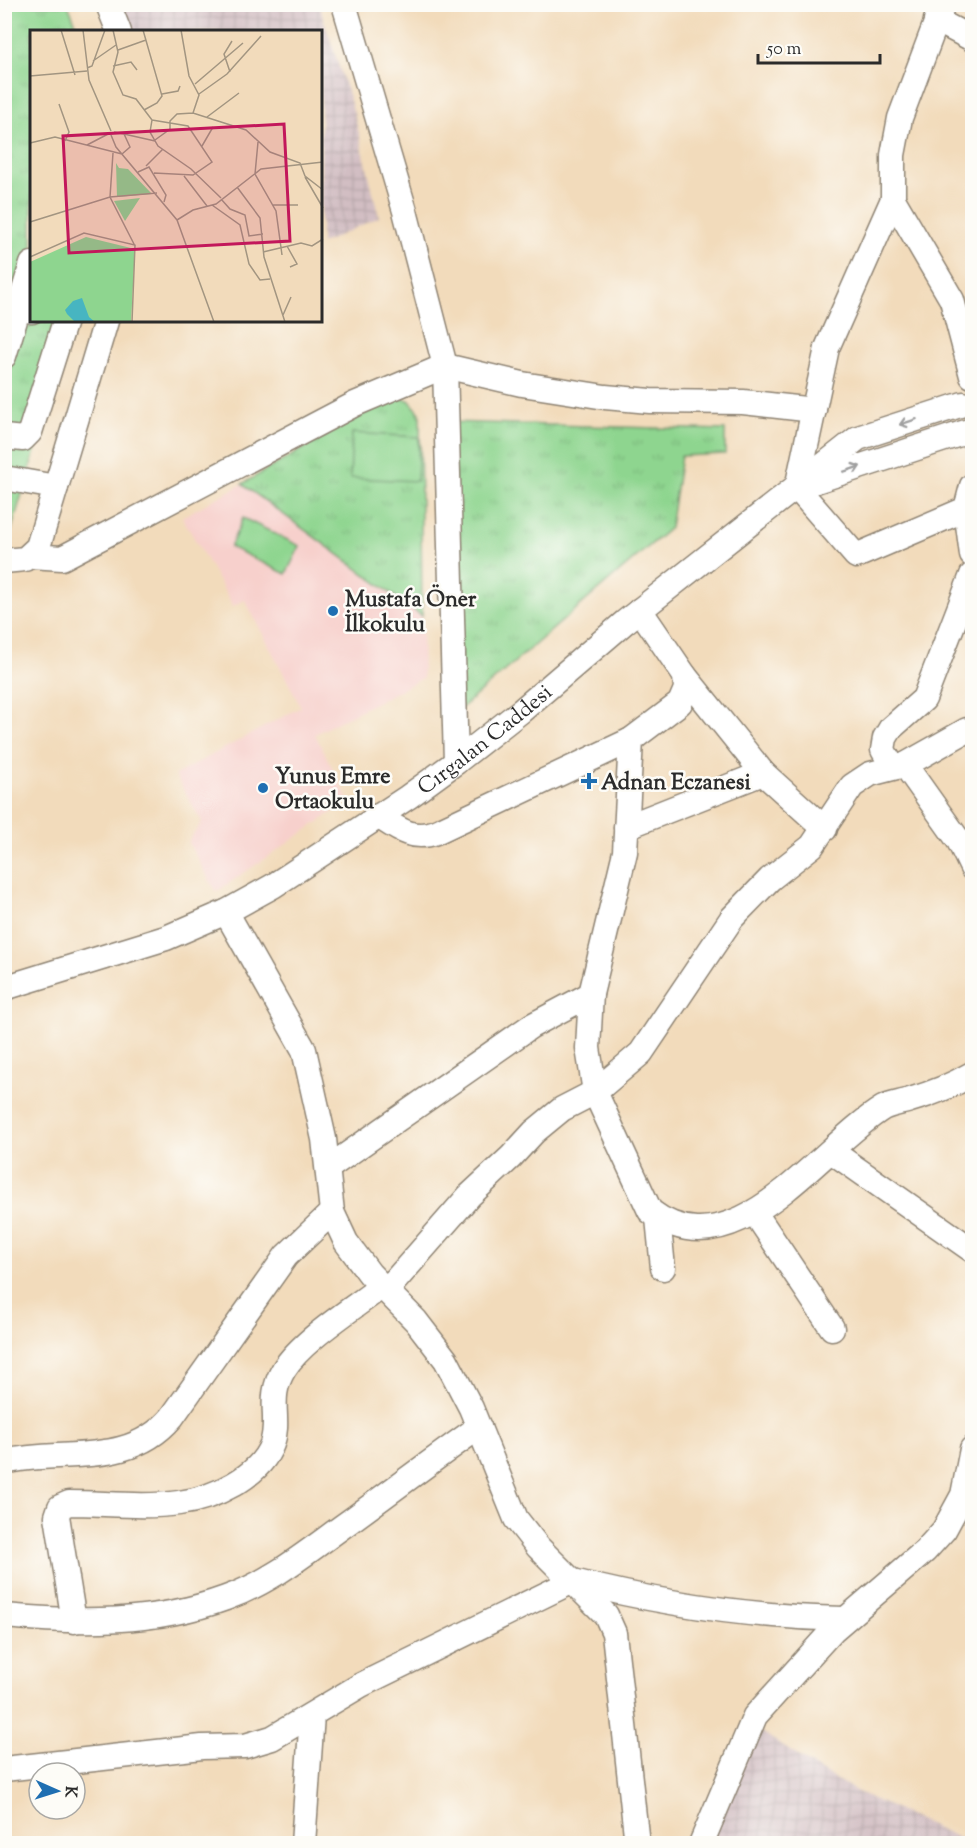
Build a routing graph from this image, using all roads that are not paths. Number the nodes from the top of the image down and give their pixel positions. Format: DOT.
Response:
graph roads {
  1 [pos="108,4"];
  2 [pos="344,4"];
  3 [pos="939,12"];
  4 [pos="118,30"];
  5 [pos="972,39"];
  6 [pos="893,200"];
  7 [pos="30,277"];
  8 [pos="25,309"];
  9 [pos="65,322"];
  10 [pos="72,322"];
  11 [pos="105,327"];
  12 [pos="4,356"];
  13 [pos="445,366"];
  14 [pos="972,376"];
  15 [pos="968,400"];
  16 [pos="814,410"];
  17 [pos="972,429"];
  18 [pos="4,437"];
  19 [pos="4,478"];
  20 [pos="56,486"];
  21 [pos="797,488"];
  22 [pos="969,498"];
  23 [pos="972,555"];
  24 [pos="30,556"];
  25 [pos="4,561"];
  26 [pos="972,575"];
  27 [pos="640,610"];
  28 [pos="685,676"];
  29 [pos="971,729"];
  30 [pos="631,740"];
  31 [pos="456,762"];
  32 [pos="899,766"];
  33 [pos="763,773"];
  34 [pos="378,816"];
  35 [pos="626,827"];
  36 [pos="825,829"];
  37 [pos="972,868"];
  38 [pos="226,912"];
  39 [pos="4,988"];
  40 [pos="591,994"];
  41 [pos="972,1074"];
  42 [pos="595,1092"];
  43 [pos="831,1151"];
  44 [pos="328,1168"];
  45 [pos="332,1212"];
  46 [pos="755,1213"];
  47 [pos="658,1218"];
  48 [pos="972,1250"];
  49 [pos="663,1268"];
  50 [pos="384,1289"];
  51 [pos="832,1328"];
  52 [pos="479,1427"];
  53 [pos="972,1449"];
  54 [pos="4,1462"];
  55 [pos="573,1581"];
  56 [pos="4,1616"];
  57 [pos="844,1619"];
  58 [pos="75,1621"];
  59 [pos="312,1715"];
  60 [pos="4,1769"];
  61 [pos="303,1844"];
  62 [pos="637,1844"];
  63 [pos="701,1844"];
  1 -- 4 [label="street"];
  2 -- 13 [label="street"];
  3 -- 5 [label="street"];
  3 -- 6 [label="street"];
  6 -- 14 [label="street"];
  6 -- 16 [label="street"];
  7 -- 8 [label="street"];
  8 -- 12 [label="street"];
  9 -- 18 [label="street"];
  10 -- 11 [label="street"];
  11 -- 20 [label="street"];
  13 -- 16 [label="street"];
  13 -- 24 [label="street"];
  13 -- 31 [label="street"];
  15 -- 17 [label="street"];
  15 -- 21 [label="street, Cırgalan Caddesi, one-way"];
  16 -- 21 [label="street"];
  21 -- 17 [label="street, Cırgalan Caddesi, one-way"];
  19 -- 20 [label="street"];
  20 -- 24 [label="street"];
  21 -- 22 [label="street"];
  21 -- 27 [label="street, Cırgalan Caddesi"];
  22 -- 23 [label="street"];
  24 -- 25 [label="street"];
  26 -- 32 [label="street"];
  27 -- 28 [label="street"];
  27 -- 31 [label="street, Cırgalan Caddesi"];
  28 -- 30 [label="street"];
  28 -- 33 [label="street"];
  29 -- 32 [label="street"];
  30 -- 34 [label="street"];
  30 -- 35 [label="street"];
  31 -- 34 [label="street, Cırgalan Caddesi"];
  32 -- 36 [label="street"];
  32 -- 37 [label="street"];
  33 -- 35 [label="street"];
  33 -- 36 [label="street"];
  34 -- 38 [label="street, Cırgalan Caddesi"];
  35 -- 40 [label="street"];
  36 -- 42 [label="street"];
  38 -- 39 [label="street, Cırgalan Caddesi"];
  38 -- 44 [label="street"];
  40 -- 42 [label="street"];
  40 -- 44 [label="street"];
  41 -- 43 [label="street"];
  42 -- 47 [label="street"];
  42 -- 50 [label="street"];
  43 -- 46 [label="street"];
  43 -- 48 [label="street"];
  44 -- 45 [label="street"];
  45 -- 50 [label="street"];
  45 -- 54 [label="street"];
  46 -- 47 [label="street"];
  46 -- 51 [label="street"];
  47 -- 49 [label="street"];
  50 -- 52 [label="street"];
  50 -- 58 [label="street"];
  52 -- 55 [label="street"];
  52 -- 58 [label="street"];
  53 -- 57 [label="street"];
  55 -- 57 [label="street"];
  55 -- 59 [label="street"];
  55 -- 62 [label="street"];
  56 -- 58 [label="street"];
  57 -- 63 [label="street"];
  59 -- 60 [label="street"];
  59 -- 61 [label="street"];
}
